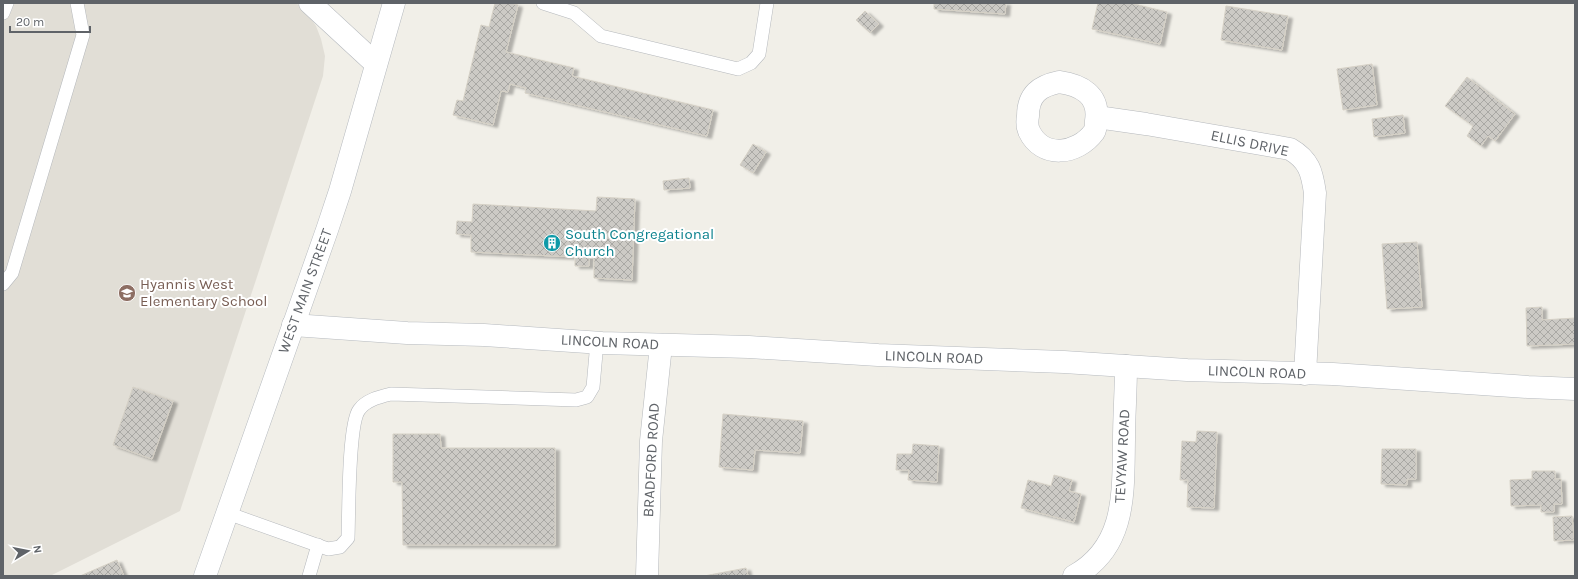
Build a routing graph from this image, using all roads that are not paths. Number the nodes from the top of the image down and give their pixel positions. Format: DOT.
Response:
graph roads {
  1 [pos="8,3"];
  2 [pos="77,3"];
  3 [pos="310,3"];
  4 [pos="394,3"];
  5 [pos="544,3"];
  6 [pos="767,3"];
  7 [pos="575,8"];
  8 [pos="3,12"];
  9 [pos="376,64"];
  10 [pos="1097,117"];
  11 [pos="3,284"];
  12 [pos="293,324"];
  13 [pos="597,342"];
  14 [pos="661,345"];
  15 [pos="1126,366"];
  16 [pos="1305,374"];
  17 [pos="1575,388"];
  18 [pos="227,513"];
  19 [pos="318,545"];
  20 [pos="205,576"];
  21 [pos="308,576"];
  22 [pos="647,576"];
  23 [pos="1074,576"];
  1 -- 8 [label="lane"];
  2 -- 11 [label="lane"];
  3 -- 9 [label="street"];
  4 -- 9 [label="street, WEST MAIN STREET"];
  5 -- 7 [label="lane"];
  6 -- 7 [label="lane"];
  9 -- 12 [label="street, WEST MAIN STREET"];
  10 -- 16 [label="street, ELLIS DRIVE"];
  12 -- 13 [label="street, LINCOLN ROAD"];
  12 -- 18 [label="street, WEST MAIN STREET"];
  13 -- 14 [label="street, LINCOLN ROAD"];
  13 -- 19 [label="lane"];
  14 -- 15 [label="street, LINCOLN ROAD"];
  14 -- 22 [label="street, BRADFORD ROAD"];
  15 -- 16 [label="street, LINCOLN ROAD"];
  15 -- 23 [label="street, TEVYAW ROAD"];
  16 -- 17 [label="street, LINCOLN ROAD"];
  18 -- 19 [label="lane"];
  18 -- 20 [label="street, WEST MAIN STREET"];
  19 -- 21 [label="lane"];
}
